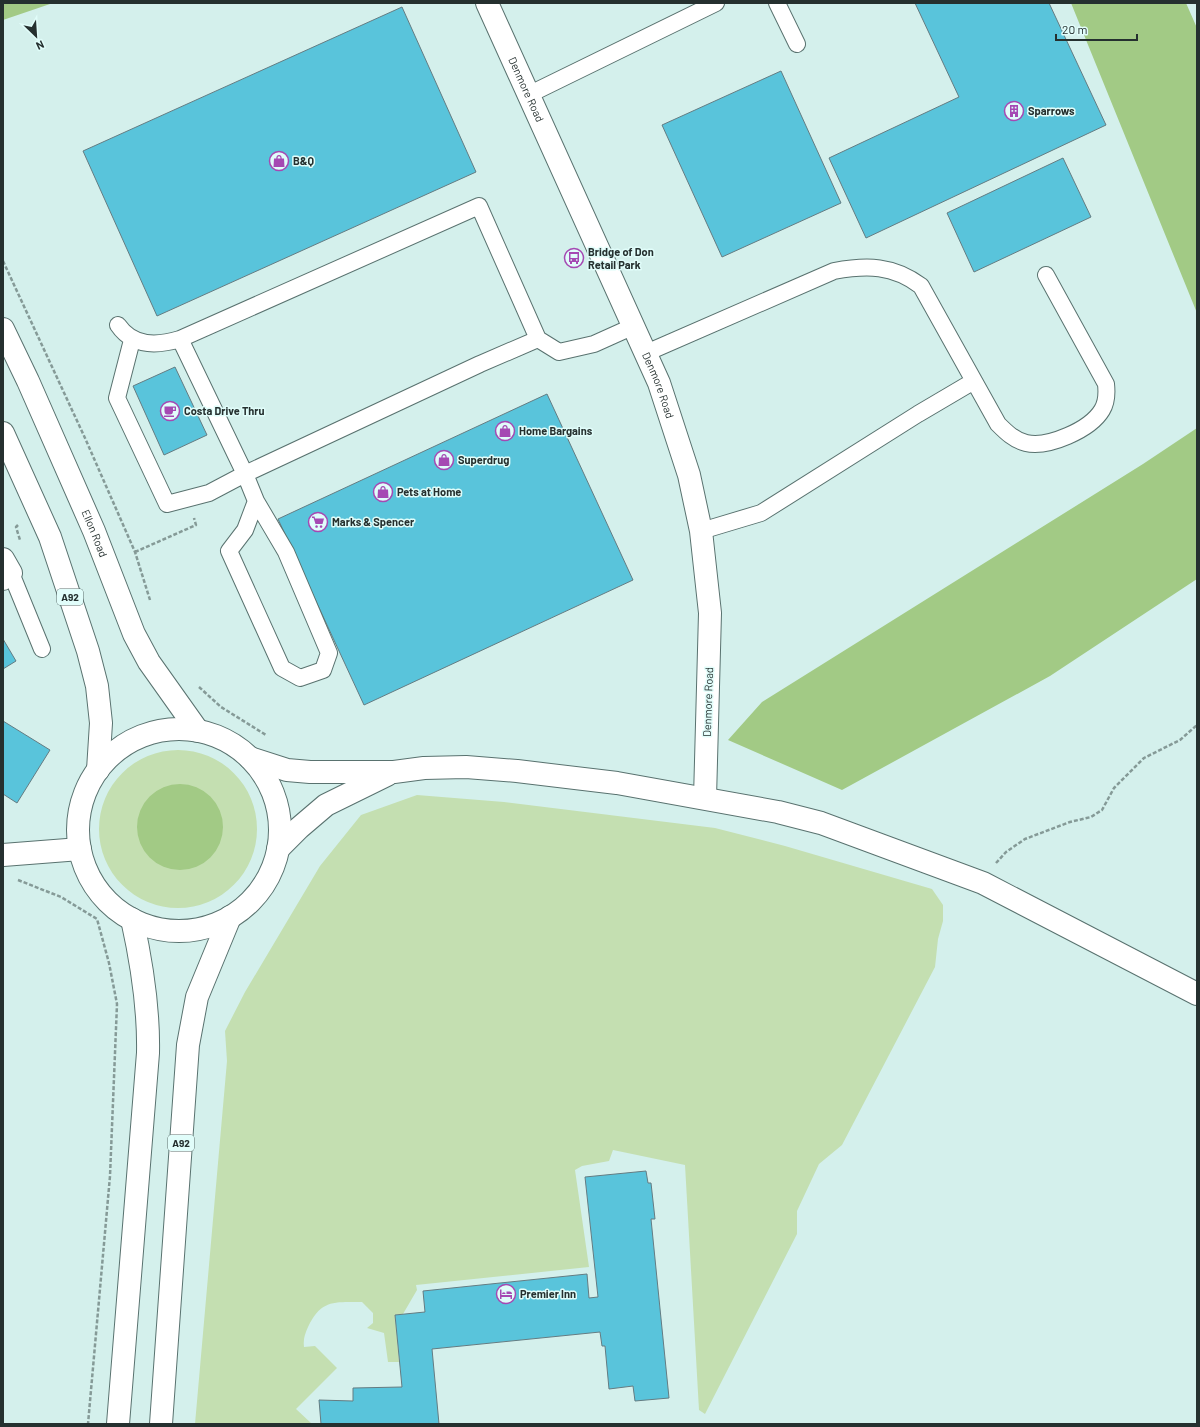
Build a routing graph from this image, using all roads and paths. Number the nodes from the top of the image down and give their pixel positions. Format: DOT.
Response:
graph roads {
  1 [pos="487,3"];
  2 [pos="716,3"];
  3 [pos="777,3"];
  4 [pos="797,44"];
  5 [pos="528,95"];
  6 [pos="1046,275"];
  7 [pos="118,325"];
  8 [pos="634,326"];
  9 [pos="3,328"];
  10 [pos="538,338"];
  11 [pos="180,339"];
  12 [pos="132,340"];
  13 [pos="646,353"];
  14 [pos="974,381"];
  15 [pos="3,433"];
  16 [pos="245,474"];
  17 [pos="209,493"];
  18 [pos="256,501"];
  19 [pos="701,531"];
  20 [pos="135,552"];
  21 [pos="6,570"];
  22 [pos="42,649"];
  23 [pos="1197,725"];
  24 [pos="198,731"];
  25 [pos="250,758"];
  26 [pos="98,770"];
  27 [pos="394,772"];
  28 [pos="705,798"];
  29 [pos="80,849"];
  30 [pos="278,849"];
  31 [pos="8,855"];
  32 [pos="983,883"];
  33 [pos="230,917"];
  34 [pos="132,919"];
  35 [pos="1197,994"];
  36 [pos="88,1424"];
  37 [pos="118,1424"];
  38 [pos="161,1424"];
  1 -- 5 [label="main road, Denmore Road"];
  2 -- 5 [label="lane"];
  3 -- 4 [label="lane"];
  5 -- 8 [label="main road, Denmore Road"];
  6 -- 14 [label="lane"];
  7 -- 12 [label="lane"];
  8 -- 10 [label="lane"];
  8 -- 13 [label="main road, Denmore Road"];
  9 -- 24 [label="main road, Ellon Road"];
  10 -- 11 [label="lane"];
  10 -- 16 [label="lane"];
  11 -- 12 [label="lane"];
  11 -- 16 [label="lane"];
  12 -- 17 [label="lane"];
  13 -- 14 [label="lane"];
  13 -- 19 [label="main road, Denmore Road"];
  14 -- 19 [label="lane"];
  15 -- 26 [label="main road, A92"];
  16 -- 17 [label="lane"];
  16 -- 18 [label="lane"];
  17 -- 20 [label="path"];
  18 -- 18 [label="lane"];
  19 -- 28 [label="main road, Denmore Road"];
  21 -- 22 [label="lane"];
  23 -- 32 [label="path"];
  24 -- 25 [label="main road, A92"];
  24 -- 26 [label="main road, A92"];
  25 -- 27 [label="main road"];
  25 -- 30 [label="main road, A92"];
  26 -- 29 [label="main road, A92"];
  27 -- 28 [label="main road"];
  27 -- 30 [label="main road"];
  28 -- 32 [label="main road"];
  29 -- 31 [label="main road"];
  29 -- 34 [label="main road, A92"];
  30 -- 33 [label="main road, A92"];
  31 -- 36 [label="path"];
  32 -- 35 [label="main road"];
  33 -- 34 [label="main road, A92"];
  33 -- 38 [label="main road, A92"];
  34 -- 37 [label="main road"];
}
